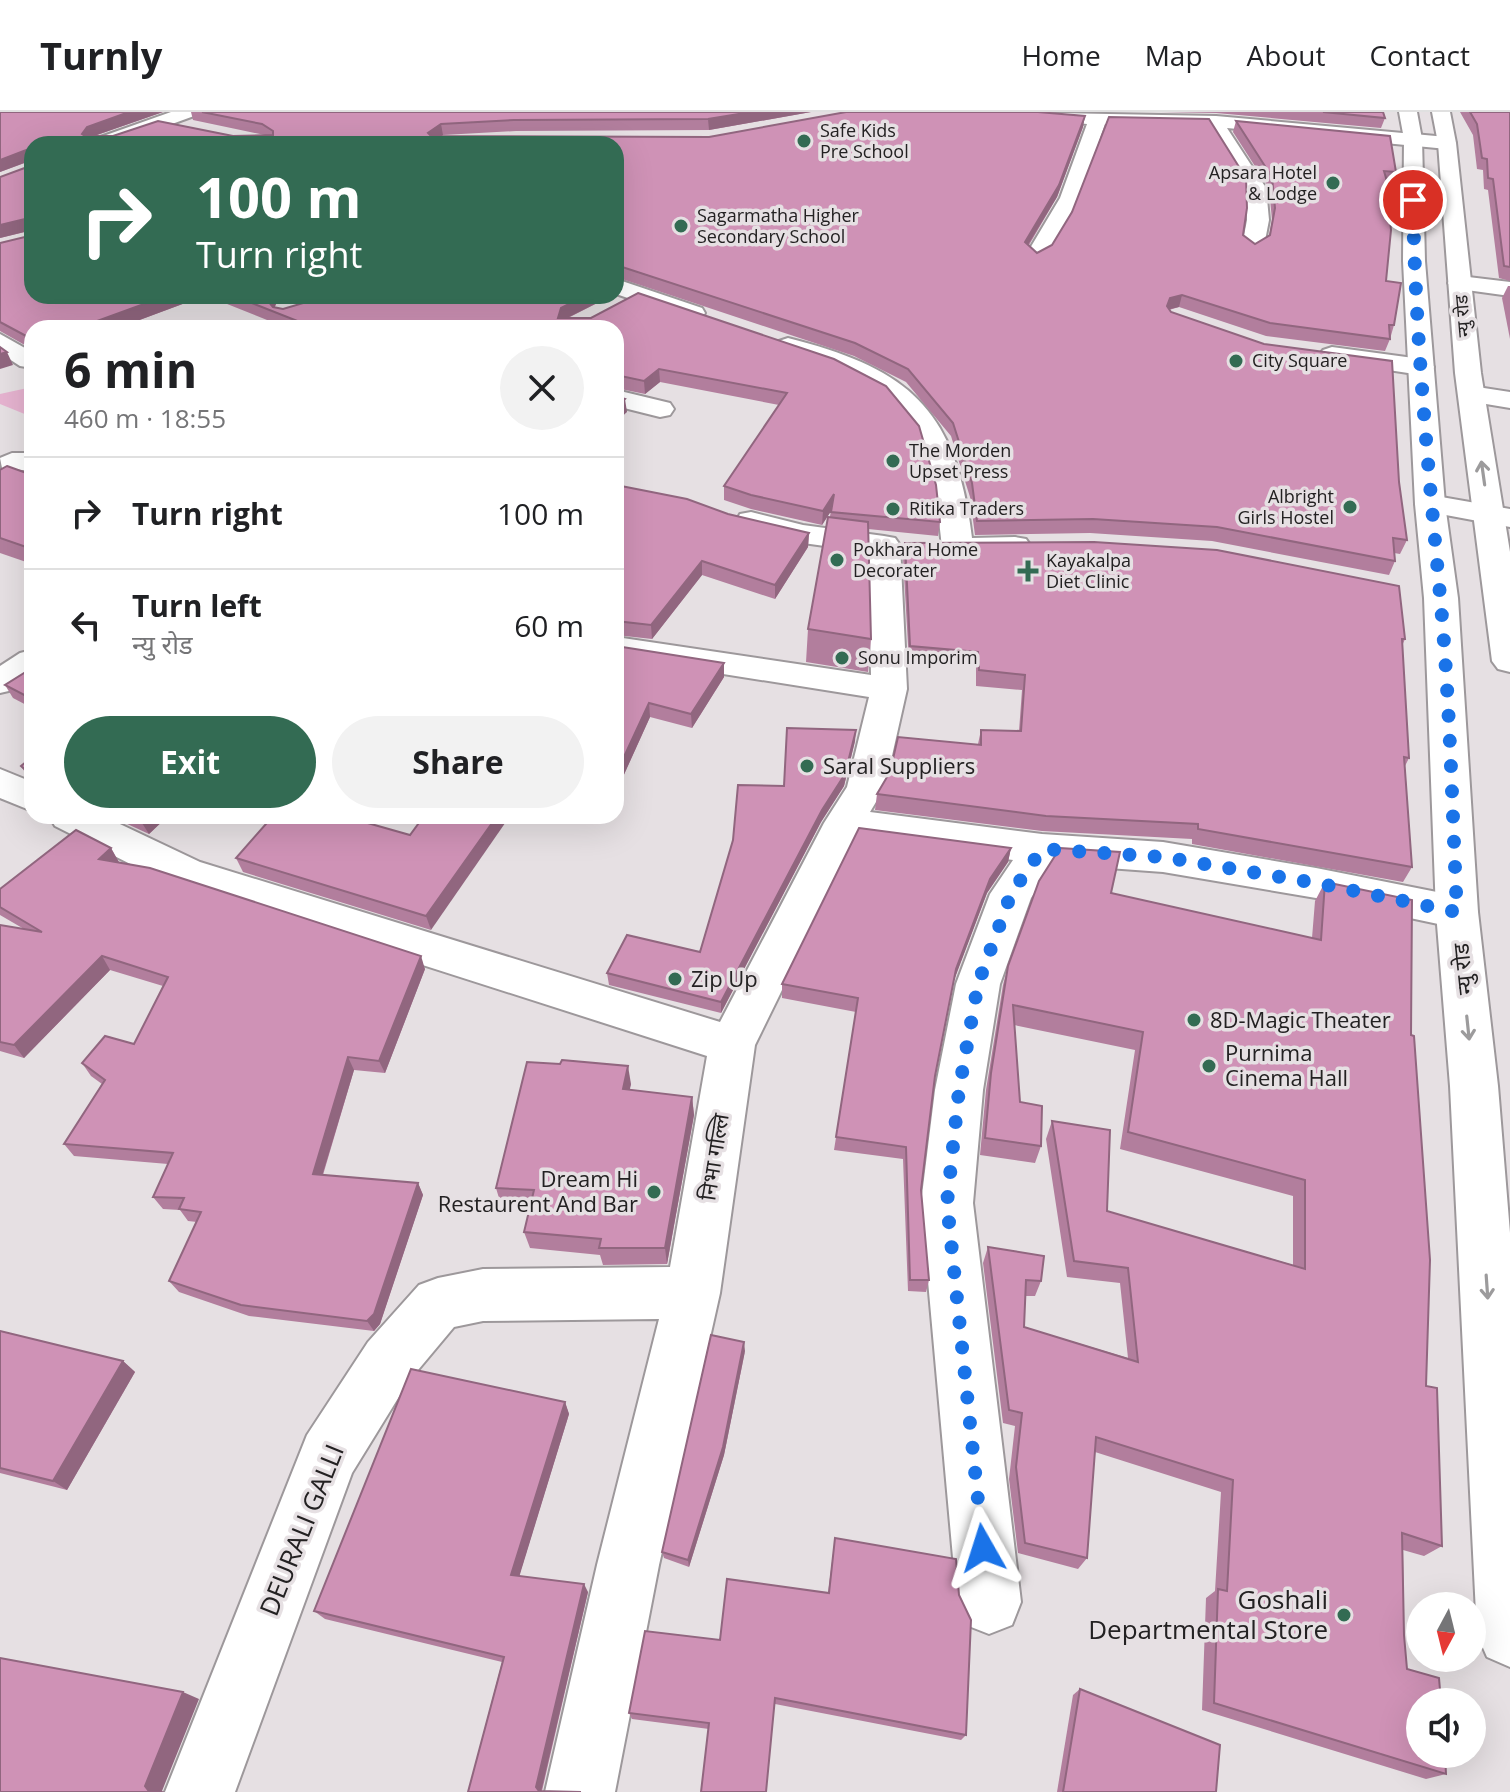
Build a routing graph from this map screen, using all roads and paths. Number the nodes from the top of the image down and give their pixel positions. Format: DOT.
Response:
graph roads {
  1 [pos="1005,112"];
  2 [pos="185,116"];
  3 [pos="1102,116"];
  4 [pos="1186,116"];
  5 [pos="1214,122"];
  6 [pos="1427,126"];
  7 [pos="121,136"];
  8 [pos="1253,246"];
  9 [pos="1037,255"];
  10 [pos="1460,283"];
  11 [pos="1510,289"];
  12 [pos="624,297"];
  13 [pos="722,323"];
  14 [pos="763,337"];
  15 [pos="0,342"];
  16 [pos="1305,351"];
  17 [pos="24,358"];
  18 [pos="1421,367"];
  19 [pos="1471,394"];
  20 [pos="624,400"];
  21 [pos="1510,400"];
  22 [pos="660,409"];
  23 [pos="1430,504"];
  24 [pos="725,513"];
  25 [pos="1499,516"];
  26 [pos="921,546"];
  27 [pos="1046,546"];
  28 [pos="624,648"];
  29 [pos="1510,661"];
  30 [pos="24,666"];
  31 [pos="0,682"];
  32 [pos="889,689"];
  33 [pos="0,782"];
  34 [pos="24,794"];
  35 [pos="844,823"];
  36 [pos="85,824"];
  37 [pos="1042,849"];
  38 [pos="1457,912"];
  39 [pos="732,1045"];
  40 [pos="693,1293"];
  41 [pos="989,1602"];
  42 [pos="1510,1634"];
  43 [pos="200,1792"];
  44 [pos="580,1792"];
  1 -- 3 [label="street"];
  2 -- 7 [label="street"];
  3 -- 4 [label="street"];
  3 -- 9 [label="street"];
  4 -- 5 [label="street"];
  5 -- 6 [label="street"];
  5 -- 8 [label="street"];
  6 -- 10 [label="street, न्यु रोड"];
  6 -- 18 [label="street, न्यु रोड"];
  10 -- 11 [label="street"];
  10 -- 19 [label="street, न्यु रोड"];
  12 -- 13 [label="street"];
  14 -- 26 [label="street, निभा गल्लि"];
  15 -- 17 [label="street"];
  16 -- 18 [label="street"];
  18 -- 23 [label="street, न्यु रोड"];
  19 -- 21 [label="street"];
  25 -- 19 [label="street, न्यु रोड, one-way"];
  20 -- 22 [label="street"];
  23 -- 25 [label="street"];
  23 -- 38 [label="street, न्यु रोड"];
  24 -- 26 [label="street"];
  25 -- 29 [label="street, न्यु रोड"];
  26 -- 27 [label="street"];
  26 -- 32 [label="street, निभा गल्लि"];
  28 -- 32 [label="street"];
  30 -- 31 [label="street"];
  32 -- 35 [label="street, निभा गल्लि"];
  33 -- 34 [label="street"];
  35 -- 37 [label="street"];
  35 -- 39 [label="street, निभा गल्लि"];
  36 -- 39 [label="street"];
  37 -- 38 [label="street"];
  37 -- 41 [label="street"];
  38 -- 42 [label="street, न्यु रोड, one-way"];
  39 -- 40 [label="street, निभा गल्लि"];
  40 -- 43 [label="street, DEURALI GALLI"];
  40 -- 44 [label="street, निभा गल्लि"];
}
